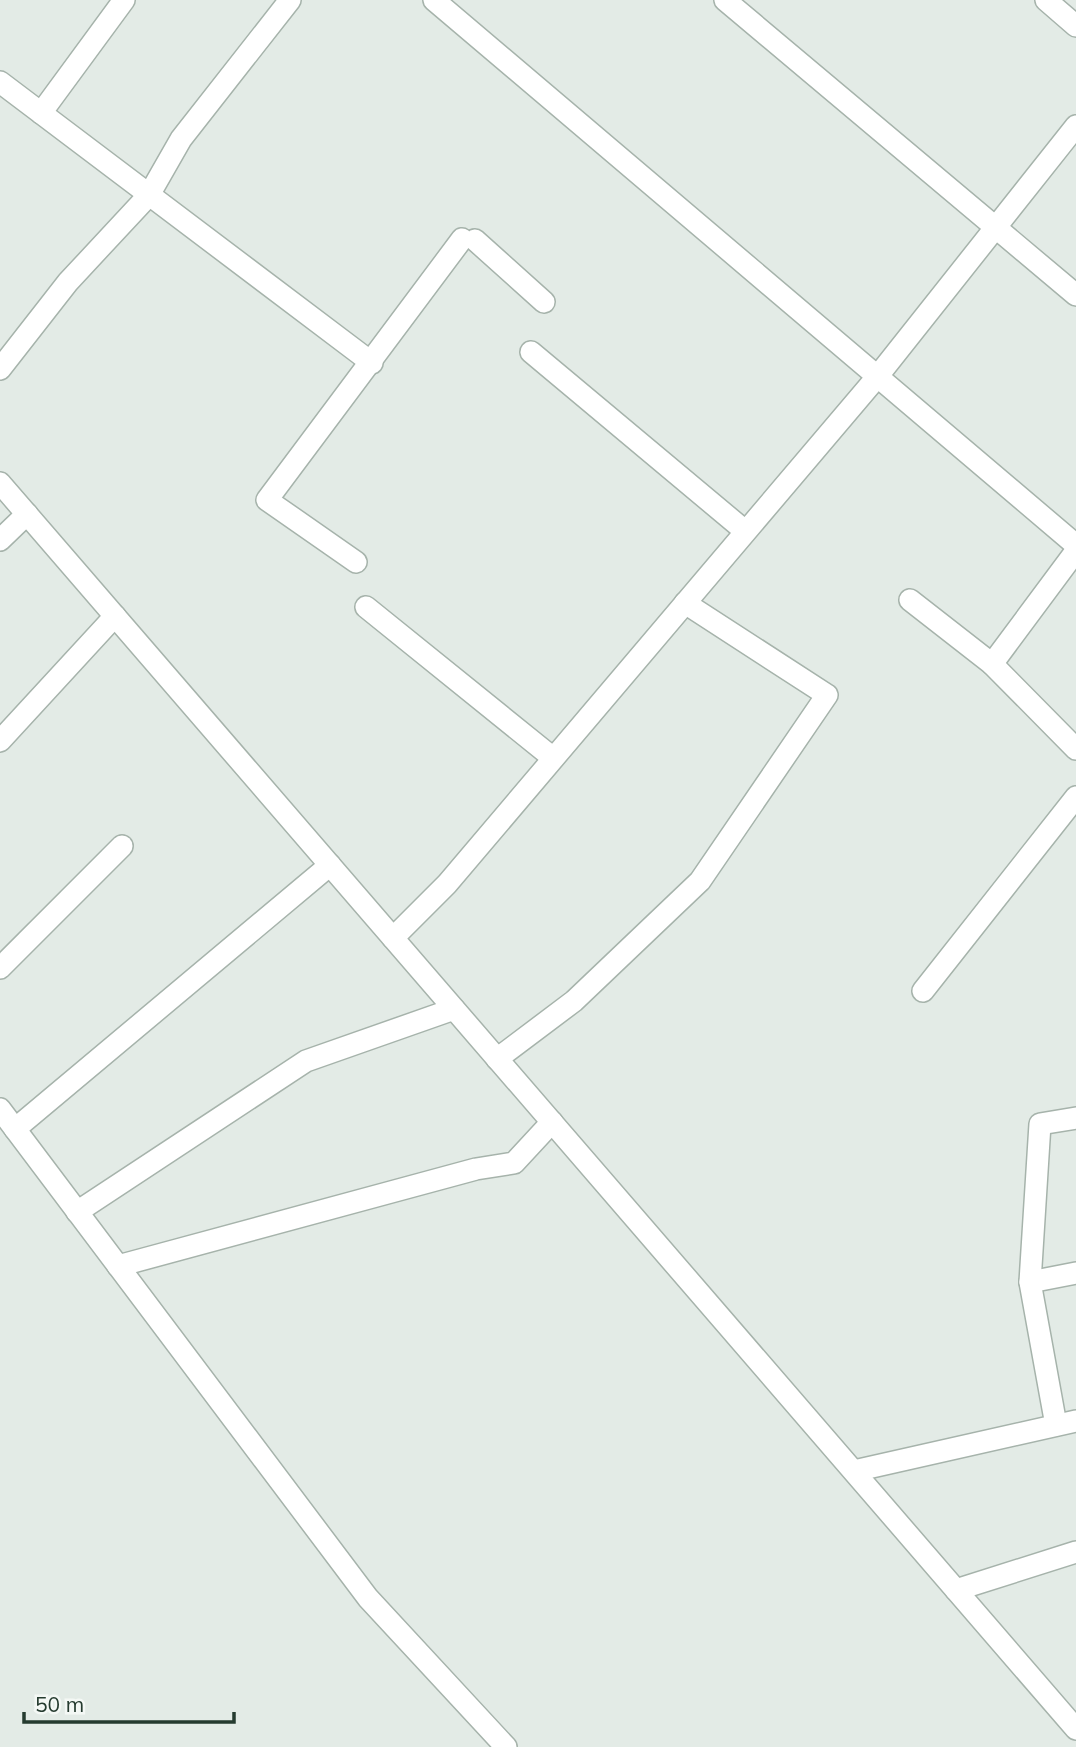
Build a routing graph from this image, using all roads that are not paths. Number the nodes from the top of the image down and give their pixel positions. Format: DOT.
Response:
graph roads {
  1 [pos="124,0"];
  2 [pos="290,0"];
  3 [pos="434,0"];
  4 [pos="725,0"];
  5 [pos="1046,0"];
  6 [pos="1076,26"];
  7 [pos="0,82"];
  8 [pos="41,113"];
  9 [pos="1076,126"];
  10 [pos="149,195"];
  11 [pos="995,226"];
  12 [pos="1076,295"];
  13 [pos="544,302"];
  14 [pos="531,352"];
  15 [pos="372,363"];
  16 [pos="0,369"];
  17 [pos="877,377"];
  18 [pos="0,483"];
  19 [pos="27,514"];
  20 [pos="745,531"];
  21 [pos="0,540"];
  22 [pos="1076,545"];
  23 [pos="1076,551"];
  24 [pos="356,562"];
  25 [pos="910,600"];
  26 [pos="685,603"];
  27 [pos="366,607"];
  28 [pos="115,616"];
  29 [pos="992,664"];
  30 [pos="0,741"];
  31 [pos="1076,748"];
  32 [pos="553,758"];
  33 [pos="1076,797"];
  34 [pos="122,846"];
  35 [pos="330,865"];
  36 [pos="393,938"];
  37 [pos="0,968"];
  38 [pos="922,991"];
  39 [pos="454,1009"];
  40 [pos="497,1059"];
  41 [pos="0,1109"];
  42 [pos="1076,1118"];
  43 [pos="552,1122"];
  44 [pos="15,1129"];
  45 [pos="77,1212"];
  46 [pos="118,1266"];
  47 [pos="1076,1273"];
  48 [pos="1030,1282"];
  49 [pos="1066,1423"];
  50 [pos="854,1471"];
  51 [pos="1076,1552"];
  52 [pos="956,1590"];
  53 [pos="1067,1706"];
  54 [pos="1076,1730"];
  55 [pos="506,1747"];
  1 -- 8 [label="street"];
  2 -- 10 [label="street"];
  3 -- 17 [label="street"];
  4 -- 11 [label="street"];
  5 -- 6 [label="street"];
  7 -- 8 [label="street"];
  8 -- 10 [label="street"];
  9 -- 11 [label="street"];
  10 -- 15 [label="street"];
  10 -- 16 [label="street"];
  11 -- 12 [label="street"];
  11 -- 17 [label="street"];
  13 -- 15 [label="street"];
  14 -- 20 [label="street"];
  15 -- 24 [label="street"];
  17 -- 20 [label="street"];
  17 -- 22 [label="street"];
  18 -- 19 [label="street"];
  19 -- 21 [label="street"];
  19 -- 28 [label="street"];
  20 -- 26 [label="street"];
  23 -- 29 [label="street"];
  25 -- 29 [label="street"];
  26 -- 32 [label="street"];
  26 -- 40 [label="street"];
  27 -- 32 [label="street"];
  28 -- 30 [label="street"];
  28 -- 35 [label="street"];
  29 -- 31 [label="street"];
  32 -- 36 [label="street"];
  33 -- 38 [label="street"];
  34 -- 37 [label="street"];
  35 -- 36 [label="street"];
  35 -- 44 [label="street"];
  36 -- 39 [label="street"];
  39 -- 40 [label="street"];
  39 -- 45 [label="street"];
  40 -- 43 [label="street"];
  41 -- 44 [label="street"];
  42 -- 48 [label="street"];
  43 -- 46 [label="street"];
  43 -- 50 [label="street"];
  44 -- 45 [label="street"];
  45 -- 46 [label="street"];
  46 -- 55 [label="street"];
  47 -- 48 [label="street"];
  48 -- 49 [label="street"];
  49 -- 50 [label="street"];
  50 -- 52 [label="street"];
  51 -- 52 [label="street"];
  52 -- 53 [label="street"];
  53 -- 54 [label="street"];
}
